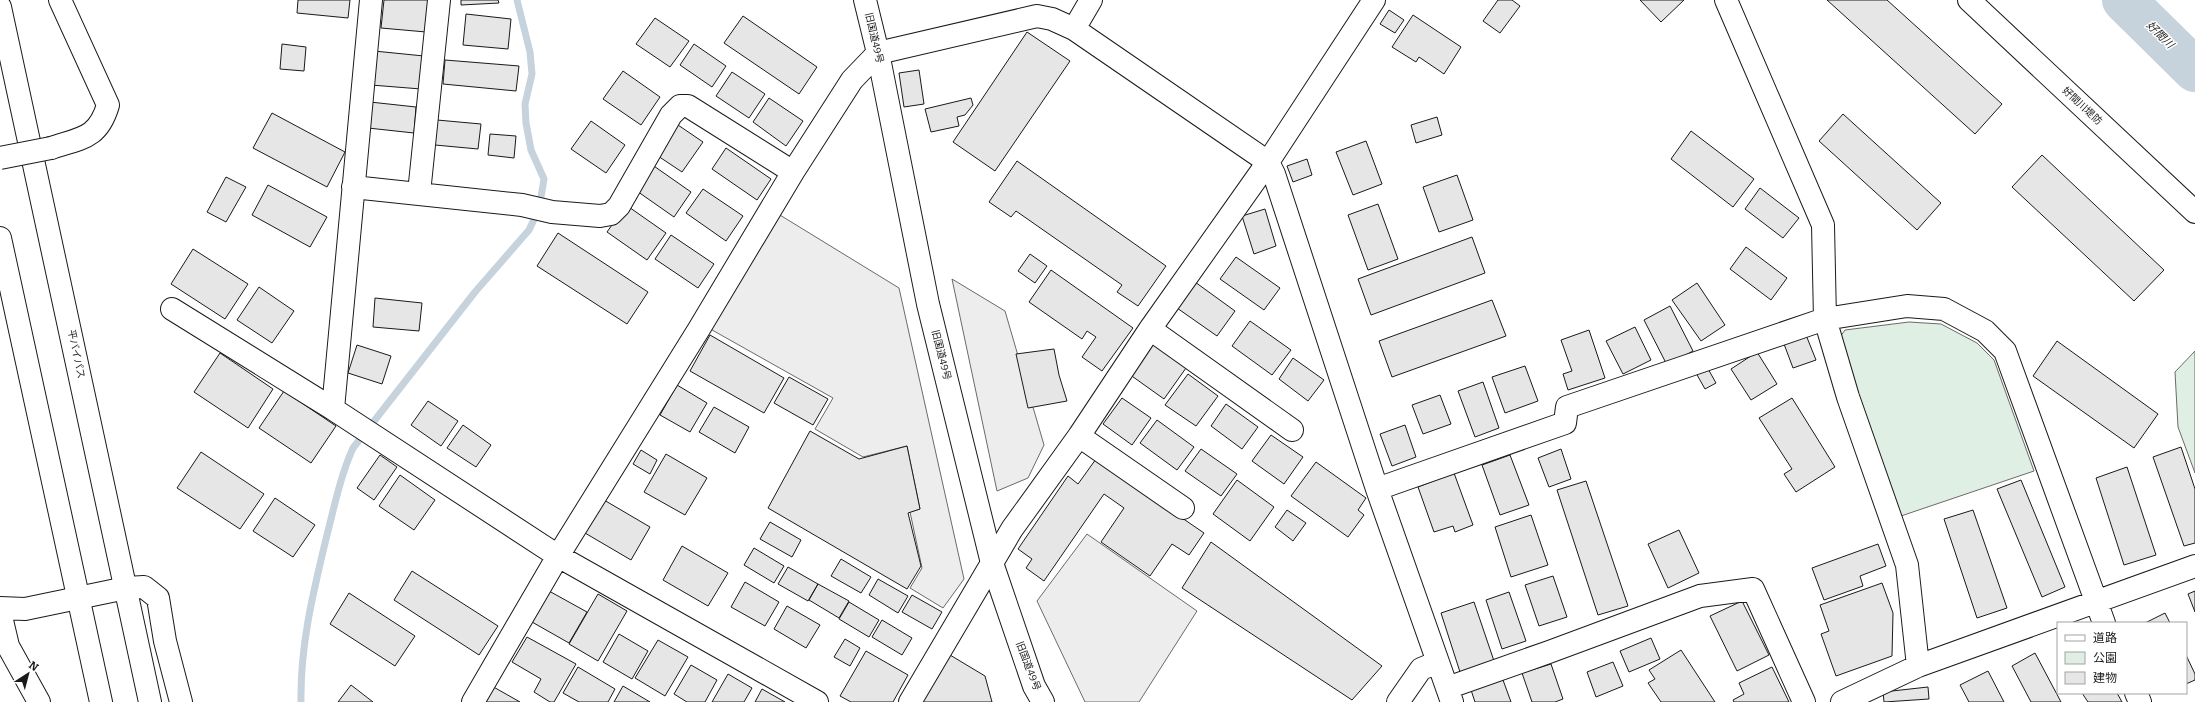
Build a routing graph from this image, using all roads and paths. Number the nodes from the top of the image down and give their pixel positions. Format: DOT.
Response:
graph roads {
  1 [pos="60,0"];
  2 [pos="371,0"];
  3 [pos="439,0"];
  4 [pos="865,0"];
  5 [pos="1091,0"];
  6 [pos="1374,0"];
  7 [pos="1726,0"];
  8 [pos="1969,0"];
  9 [pos="0,7"];
  10 [pos="1074,29"];
  11 [pos="878,53"];
  12 [pos="0,158"];
  13 [pos="1268,162"];
  14 [pos="793,172"];
  15 [pos="353,187"];
  16 [pos="419,194"];
  17 [pos="2195,212"];
  18 [pos="0,238"];
  19 [pos="172,309"];
  20 [pos="1825,319"];
  21 [pos="1150,329"];
  22 [pos="333,409"];
  23 [pos="1292,430"];
  24 [pos="1079,436"];
  25 [pos="1377,489"];
  26 [pos="1183,508"];
  27 [pos="558,556"];
  28 [pos="992,563"];
  29 [pos="2195,566"];
  30 [pos="126,588"];
  31 [pos="80,599"];
  32 [pos="2095,602"];
  33 [pos="0,608"];
  34 [pos="0,612"];
  35 [pos="2104,622"];
  36 [pos="1438,662"];
  37 [pos="1918,666"];
  38 [pos="1449,695"];
  39 [pos="39,702"];
  40 [pos="101,702"];
  41 [pos="150,702"];
  42 [pos="181,702"];
  43 [pos="473,702"];
  44 [pos="817,702"];
  45 [pos="910,702"];
  46 [pos="1043,702"];
  47 [pos="1398,702"];
  48 [pos="1804,702"];
  49 [pos="1842,702"];
  1 -- 12 [label="main road, bridge"];
  2 -- 15 [label="main road"];
  3 -- 16 [label="main road"];
  4 -- 11 [label="main road, 旧国道49号"];
  5 -- 10 [label="main road"];
  6 -- 13 [label="main road"];
  7 -- 20 [label="main road"];
  8 -- 17 [label="main road, 好間川堤防"];
  9 -- 30 [label="main road, 平バイパス"];
  10 -- 11 [label="main road"];
  10 -- 13 [label="main road"];
  11 -- 14 [label="main road"];
  11 -- 28 [label="main road, 旧国道49号"];
  13 -- 21 [label="main road"];
  13 -- 25 [label="main road"];
  14 -- 16 [label="main road"];
  14 -- 27 [label="main road"];
  15 -- 16 [label="main road"];
  15 -- 22 [label="main road"];
  18 -- 31 [label="main road"];
  19 -- 22 [label="main road"];
  20 -- 25 [label="main road"];
  20 -- 32 [label="main road"];
  20 -- 37 [label="main road"];
  21 -- 23 [label="main road"];
  21 -- 24 [label="main road"];
  22 -- 27 [label="main road"];
  24 -- 26 [label="main road"];
  24 -- 28 [label="main road"];
  25 -- 36 [label="main road"];
  27 -- 43 [label="main road"];
  27 -- 44 [label="main road"];
  28 -- 45 [label="main road"];
  28 -- 46 [label="main road, 旧国道49号"];
  29 -- 32 [label="main road"];
  30 -- 31 [label="main road"];
  30 -- 41 [label="main road, 平バイパス"];
  30 -- 42 [label="main road"];
  31 -- 33 [label="main road"];
  31 -- 40 [label="main road"];
  32 -- 35 [label="main road"];
  32 -- 37 [label="main road"];
  34 -- 39 [label="main road"];
  36 -- 38 [label="main road"];
  36 -- 47 [label="main road"];
  37 -- 49 [label="main road"];
  38 -- 48 [label="main road"];
}
